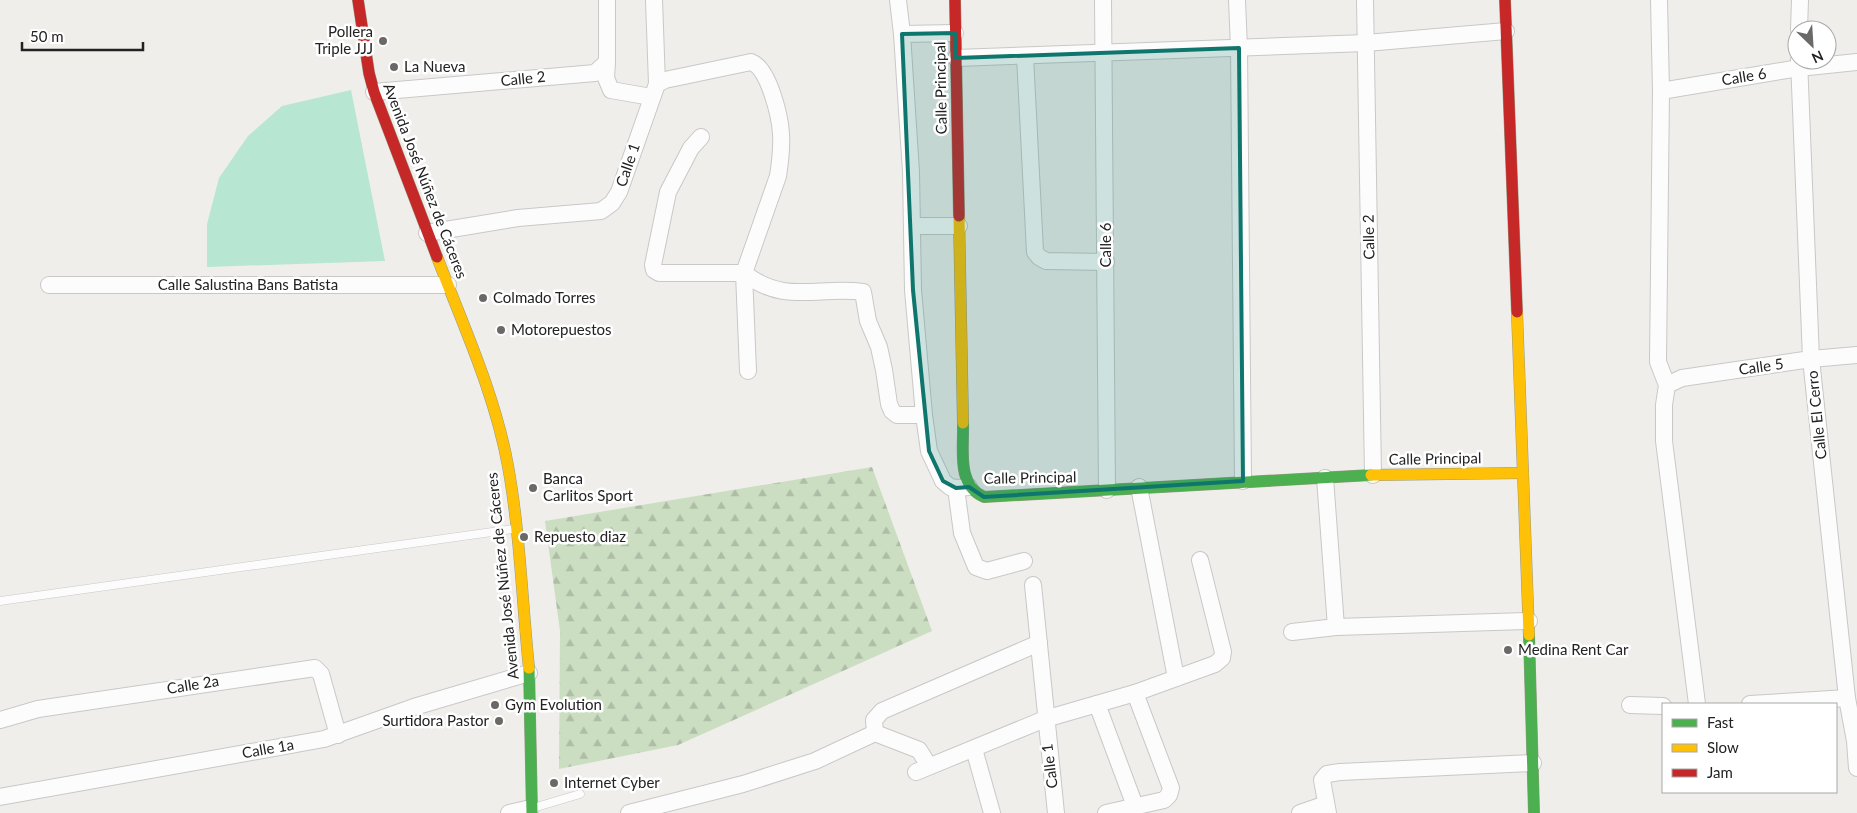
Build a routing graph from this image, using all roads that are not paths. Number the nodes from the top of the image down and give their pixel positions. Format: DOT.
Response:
graph roads {
  1 [pos="358,0"];
  2 [pos="607,0"];
  3 [pos="654,0"];
  4 [pos="898,0"];
  5 [pos="955,0"];
  6 [pos="1103,0"];
  7 [pos="1236,0"];
  8 [pos="1365,0"];
  9 [pos="1505,0"];
  10 [pos="1659,0"];
  11 [pos="1800,0"];
  12 [pos="1799,20"];
  13 [pos="1506,31"];
  14 [pos="955,32"];
  15 [pos="902,34"];
  16 [pos="1366,43"];
  17 [pos="1239,48"];
  18 [pos="1105,53"];
  19 [pos="1025,56"];
  20 [pos="956,58"];
  21 [pos="607,62"];
  22 [pos="1857,62"];
  23 [pos="1837,63"];
  24 [pos="1787,66"];
  25 [pos="1799,70"];
  26 [pos="654,90"];
  27 [pos="1661,91"];
  28 [pos="374,92"];
  29 [pos="700,137"];
  30 [pos="912,226"];
  31 [pos="959,226"];
  32 [pos="427,233"];
  33 [pos="1106,262"];
  34 [pos="744,273"];
  35 [pos="49,285"];
  36 [pos="448,285"];
  37 [pos="1857,355"];
  38 [pos="1811,359"];
  39 [pos="748,372"];
  40 [pos="1667,385"];
  41 [pos="924,415"];
  42 [pos="1523,473"];
  43 [pos="1373,475"];
  44 [pos="1325,478"];
  45 [pos="1243,481"];
  46 [pos="1139,487"];
  47 [pos="962,488"];
  48 [pos="1107,490"];
  49 [pos="516,529"];
  50 [pos="1200,560"];
  51 [pos="1024,561"];
  52 [pos="1033,585"];
  53 [pos="0,600"];
  54 [pos="1529,620"];
  55 [pos="1336,627"];
  56 [pos="1292,632"];
  57 [pos="1039,643"];
  58 [pos="530,673"];
  59 [pos="1176,678"];
  60 [pos="1135,693"];
  61 [pos="1846,698"];
  62 [pos="1697,703"];
  63 [pos="1766,703"];
  64 [pos="1097,704"];
  65 [pos="1630,705"];
  66 [pos="1662,706"];
  67 [pos="1045,719"];
  68 [pos="0,720"];
  69 [pos="875,733"];
  70 [pos="338,735"];
  71 [pos="1856,741"];
  72 [pos="974,749"];
  73 [pos="1534,763"];
  74 [pos="1857,768"];
  75 [pos="580,794"];
  76 [pos="0,798"];
  77 [pos="1135,806"];
  78 [pos="1327,809"];
  79 [pos="532,811"];
  80 [pos="509,813"];
  81 [pos="629,813"];
  82 [pos="992,813"];
  83 [pos="1056,813"];
  84 [pos="1106,813"];
  85 [pos="1300,813"];
  86 [pos="1534,813"];
  1 -- 28 [label="street, Avenida José Núñez de Cáceres"];
  2 -- 21 [label="street"];
  3 -- 26 [label="street, Calle 1"];
  4 -- 15 [label="street"];
  5 -- 14 [label="street, Calle Principal"];
  6 -- 18 [label="street, Calle 6"];
  7 -- 17 [label="street"];
  8 -- 16 [label="street, Calle 2"];
  9 -- 13 [label="street"];
  10 -- 27 [label="street"];
  11 -- 12 [label="street"];
  13 -- 16 [label="street"];
  13 -- 42 [label="street"];
  14 -- 15 [label="street"];
  14 -- 20 [label="street, Calle Principal"];
  15 -- 30 [label="street"];
  16 -- 17 [label="street"];
  16 -- 43 [label="street, Calle 2"];
  17 -- 18 [label="street"];
  17 -- 45 [label="street"];
  18 -- 19 [label="street"];
  18 -- 33 [label="street, Calle 6"];
  19 -- 20 [label="street"];
  19 -- 33 [label="street"];
  20 -- 31 [label="street, Calle Principal"];
  21 -- 26 [label="street"];
  21 -- 28 [label="street, Calle 2"];
  22 -- 23 [label="street, Calle 6"];
  24 -- 27 [label="street, Calle 6"];
  25 -- 38 [label="street, Calle El Cerro"];
  26 -- 32 [label="street, Calle 1"];
  26 -- 34 [label="street"];
  27 -- 40 [label="street"];
  28 -- 32 [label="street, Avenida José Núñez de Cáceres"];
  29 -- 34 [label="street"];
  30 -- 31 [label="street"];
  30 -- 41 [label="street"];
  31 -- 47 [label="street, Calle Principal"];
  32 -- 36 [label="street, Avenida José Núñez de Cáceres"];
  33 -- 48 [label="street, Calle 6"];
  34 -- 39 [label="street"];
  34 -- 41 [label="street"];
  35 -- 36 [label="street, Calle Salustina Bans Batista"];
  36 -- 49 [label="street, Avenida José Núñez de Cáceres"];
  37 -- 38 [label="street, Calle 5"];
  38 -- 40 [label="street, Calle 5"];
  38 -- 61 [label="street, Calle El Cerro"];
  40 -- 62 [label="street"];
  41 -- 47 [label="street"];
  42 -- 43 [label="street, Calle Principal"];
  42 -- 54 [label="street"];
  43 -- 44 [label="street, Calle Principal"];
  44 -- 45 [label="street, Calle Principal"];
  44 -- 55 [label="street"];
  45 -- 46 [label="street, Calle Principal"];
  46 -- 48 [label="street, Calle Principal"];
  46 -- 59 [label="street"];
  47 -- 48 [label="street, Calle Principal"];
  47 -- 51 [label="street"];
  49 -- 53 [label="lane"];
  49 -- 58 [label="street, Avenida José Núñez de Cáceres"];
  50 -- 59 [label="street"];
  52 -- 57 [label="street, Calle 1"];
  54 -- 55 [label="street"];
  54 -- 73 [label="street"];
  55 -- 56 [label="street"];
  57 -- 67 [label="street, Calle 1"];
  57 -- 69 [label="street"];
  58 -- 70 [label="street, Calle 1a"];
  58 -- 79 [label="street, Avenida José Núñez de Cáceres"];
  59 -- 60 [label="street"];
  60 -- 64 [label="street"];
  60 -- 77 [label="street"];
  61 -- 63 [label="street"];
  61 -- 71 [label="street, Calle El Cerro"];
  64 -- 67 [label="street"];
  64 -- 77 [label="street"];
  65 -- 66 [label="street"];
  67 -- 72 [label="street"];
  67 -- 83 [label="street, Calle 1"];
  68 -- 70 [label="street, Calle 2a"];
  69 -- 72 [label="street"];
  69 -- 81 [label="street"];
  70 -- 76 [label="street, Calle 1a"];
  71 -- 74 [label="street, Calle El Cerro"];
  72 -- 82 [label="street"];
  73 -- 78 [label="street"];
  73 -- 86 [label="street"];
  75 -- 79 [label="lane"];
  77 -- 84 [label="street"];
  78 -- 85 [label="street"];
  79 -- 80 [label="street"];
}
